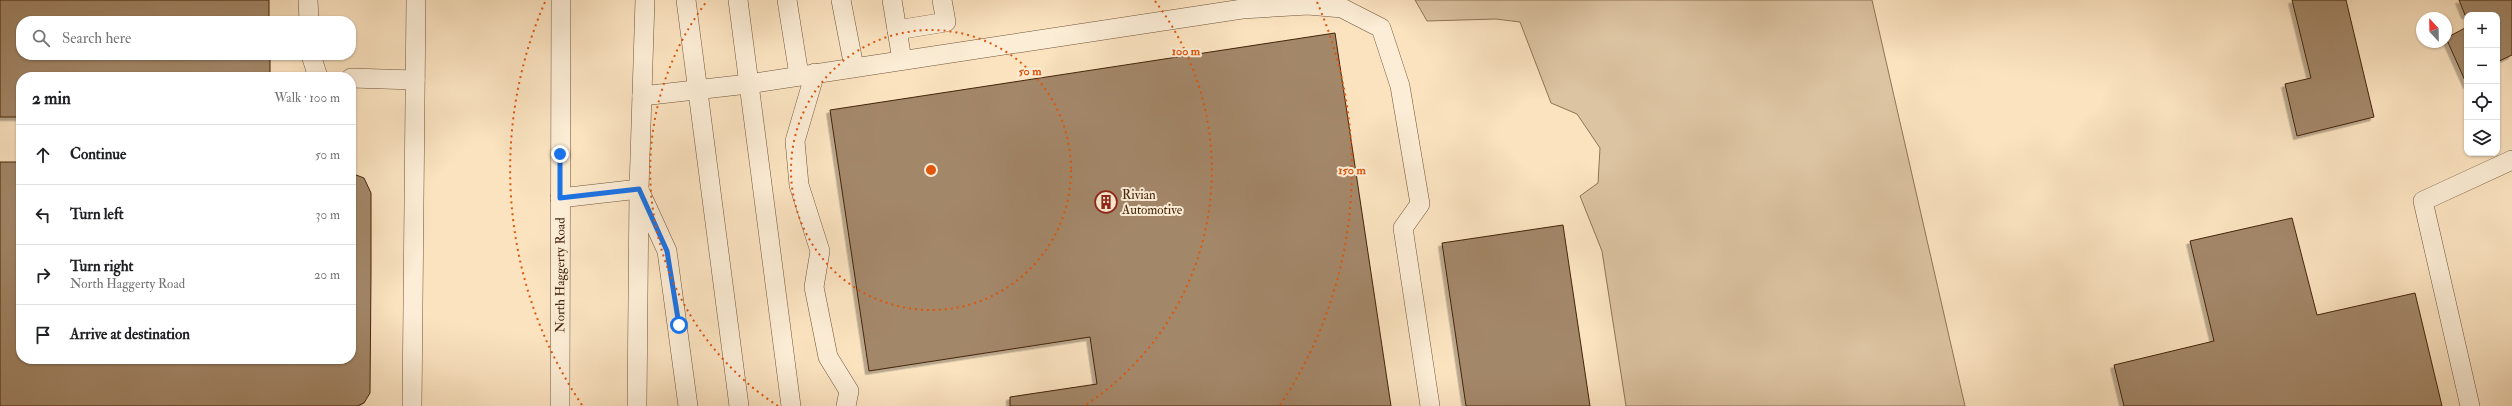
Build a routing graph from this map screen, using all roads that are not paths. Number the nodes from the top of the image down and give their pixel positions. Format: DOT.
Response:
graph roads {
  1 [pos="308,0"];
  2 [pos="416,0"];
  3 [pos="561,0"];
  4 [pos="645,0"];
  5 [pos="686,0"];
  6 [pos="738,0"];
  7 [pos="787,0"];
  8 [pos="841,0"];
  9 [pos="892,0"];
  10 [pos="942,0"];
  11 [pos="309,16"];
  12 [pos="897,30"];
  13 [pos="313,60"];
  14 [pos="902,60"];
  15 [pos="854,67"];
  16 [pos="316,72"];
  17 [pos="807,74"];
  18 [pos="356,78"];
  19 [pos="415,80"];
  20 [pos="748,84"];
  21 [pos="697,91"];
  22 [pos="642,96"];
  23 [pos="2512,160"];
  24 [pos="639,189"];
  25 [pos="560,198"];
  26 [pos="412,406"];
  27 [pos="560,406"];
  28 [pos="637,406"];
  29 [pos="688,406"];
  30 [pos="739,406"];
  31 [pos="791,406"];
  32 [pos="846,406"];
  33 [pos="1430,406"];
  34 [pos="2470,406"];
  1 -- 11 [label="street"];
  2 -- 19 [label="street"];
  3 -- 25 [label="street, North Haggerty Road"];
  4 -- 22 [label="street"];
  5 -- 21 [label="street"];
  6 -- 20 [label="street"];
  7 -- 17 [label="street"];
  8 -- 15 [label="street"];
  9 -- 12 [label="street"];
  10 -- 12 [label="street"];
  12 -- 14 [label="street"];
  13 -- 16 [label="street"];
  14 -- 15 [label="street"];
  14 -- 33 [label="street"];
  15 -- 17 [label="street"];
  17 -- 20 [label="street"];
  17 -- 32 [label="street"];
  18 -- 19 [label="street"];
  19 -- 26 [label="street"];
  20 -- 21 [label="street"];
  20 -- 31 [label="street"];
  21 -- 22 [label="street"];
  21 -- 30 [label="street"];
  22 -- 24 [label="street"];
  23 -- 34 [label="street"];
  24 -- 25 [label="street"];
  24 -- 28 [label="street"];
  24 -- 29 [label="street"];
  25 -- 27 [label="street, North Haggerty Road"];
}
